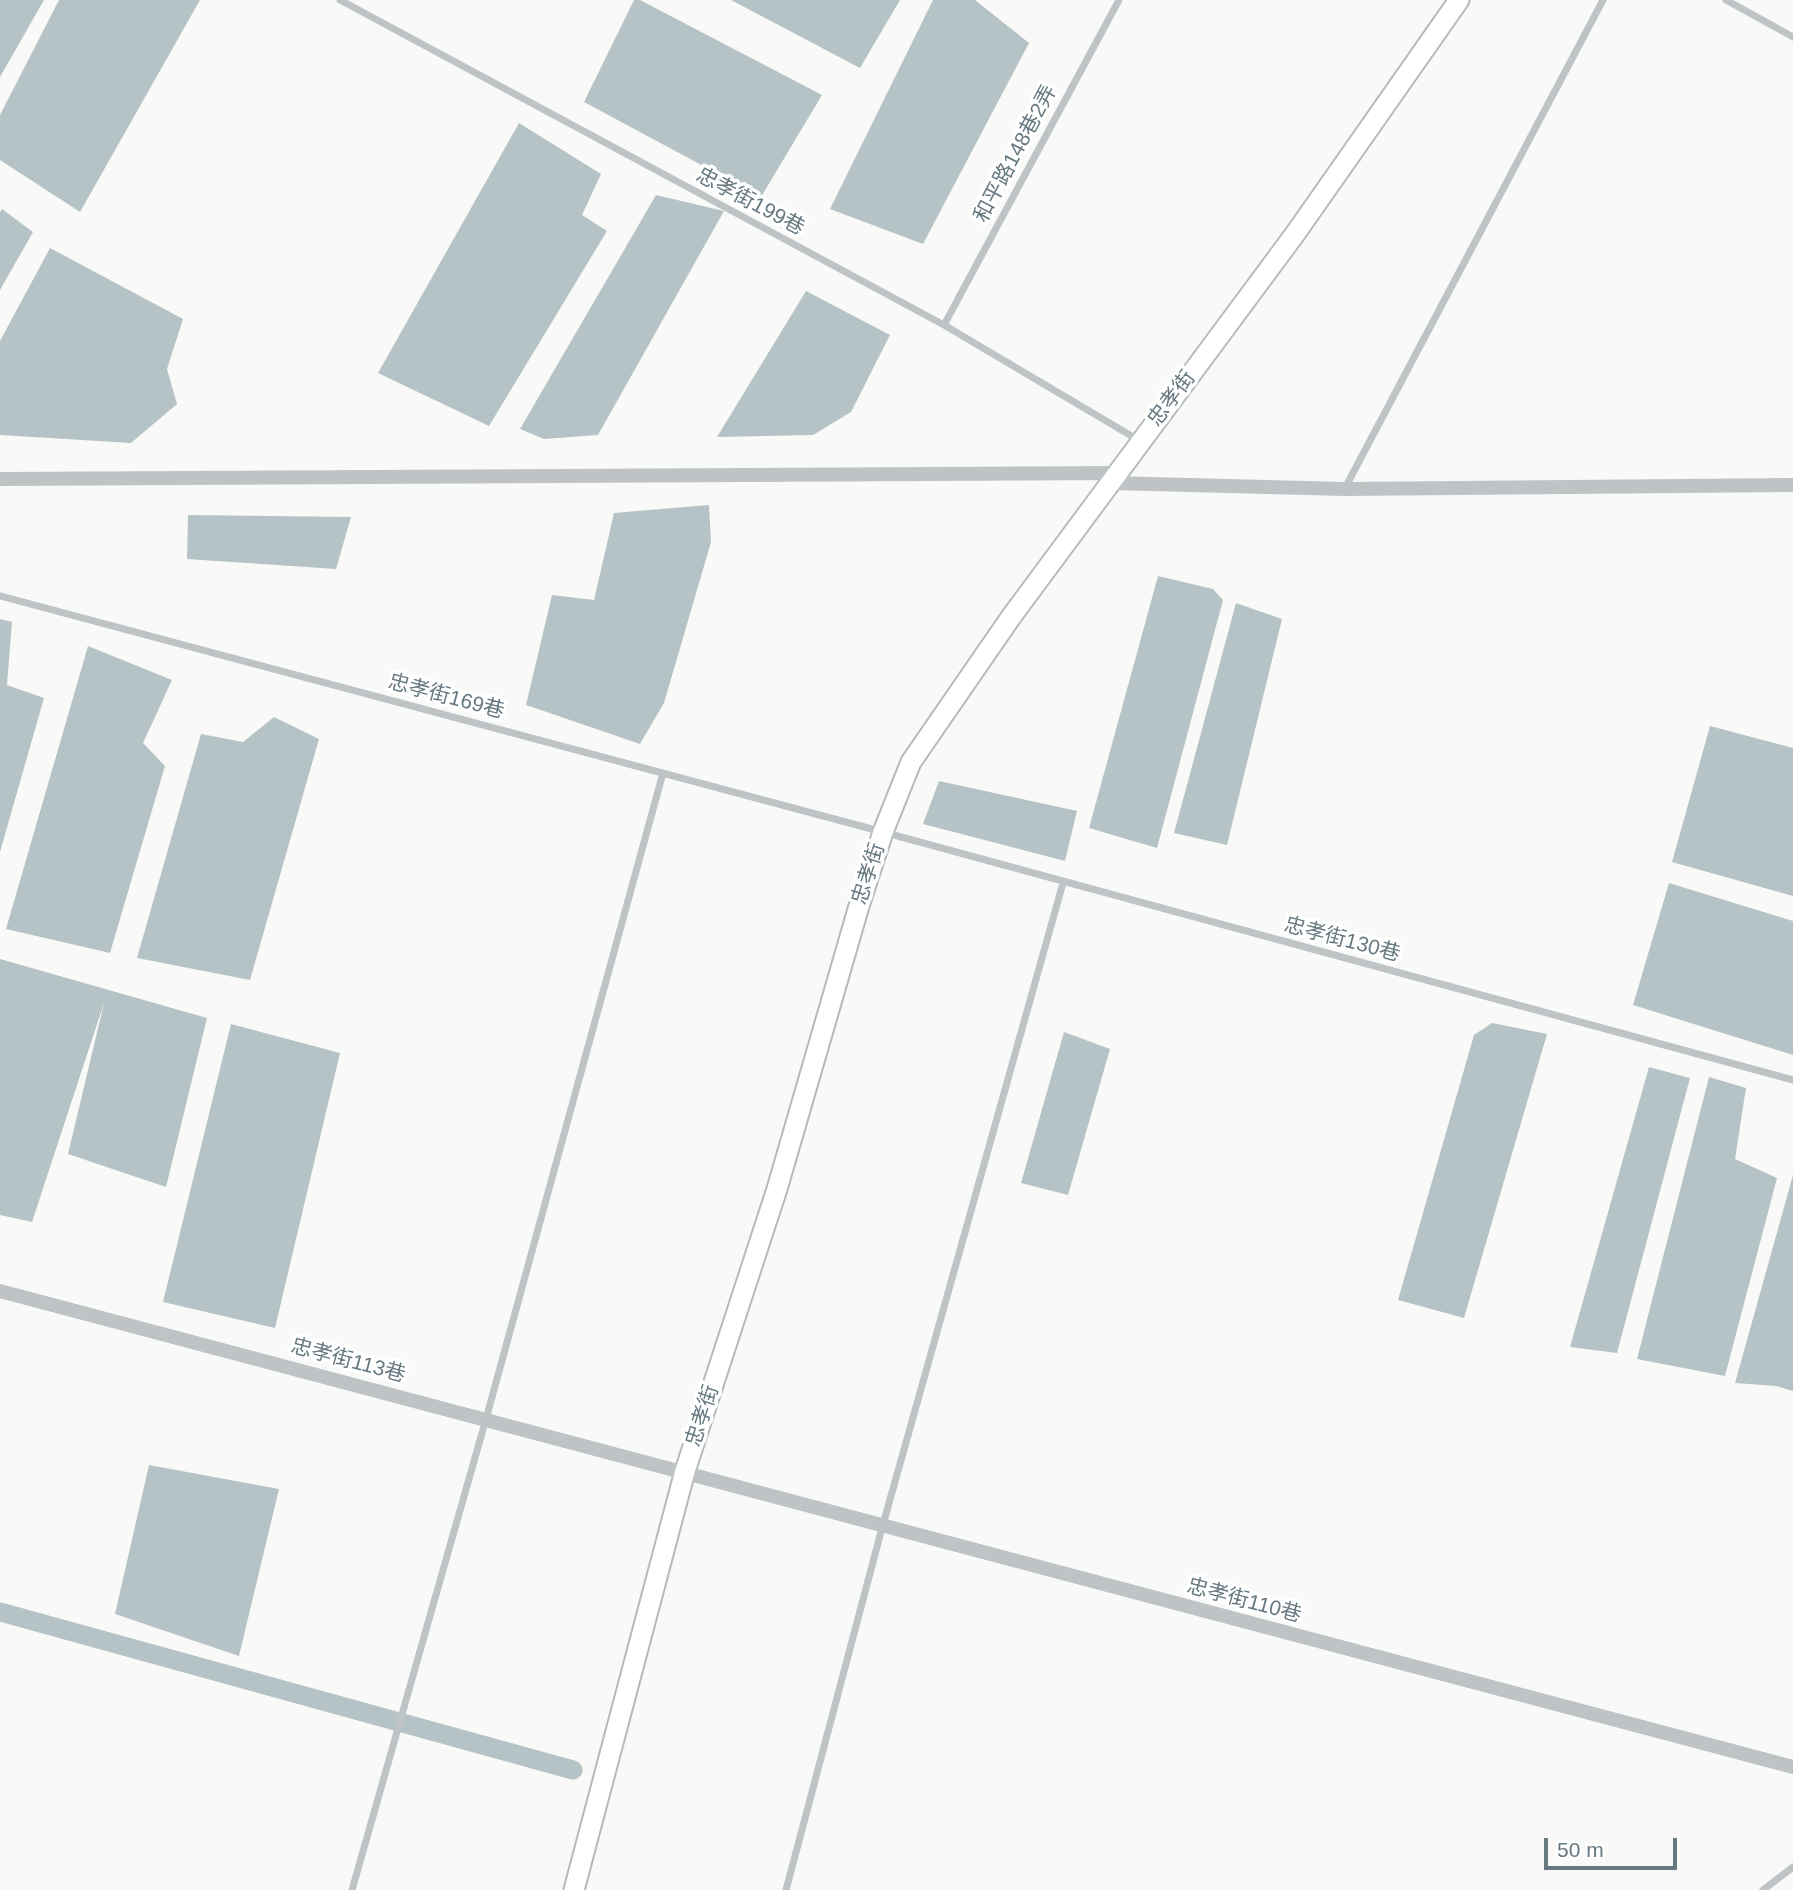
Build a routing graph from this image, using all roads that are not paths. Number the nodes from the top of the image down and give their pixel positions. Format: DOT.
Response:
graph roads {
  1 [pos="340,0"];
  2 [pos="1119,0"];
  3 [pos="1459,0"];
  4 [pos="1603,0"];
  5 [pos="1726,0"];
  6 [pos="1793,37"];
  7 [pos="944,326"];
  8 [pos="1141,441"];
  9 [pos="1115,478"];
  10 [pos="0,479"];
  11 [pos="1793,485"];
  12 [pos="1345,489"];
  13 [pos="0,596"];
  14 [pos="663,773"];
  15 [pos="883,832"];
  16 [pos="1063,883"];
  17 [pos="1793,1080"];
  18 [pos="0,1292"];
  19 [pos="486,1419"];
  20 [pos="685,1471"];
  21 [pos="881,1528"];
  22 [pos="1793,1767"];
  23 [pos="1793,1867"];
  24 [pos="352,1890"];
  25 [pos="574,1890"];
  26 [pos="786,1890"];
  27 [pos="1763,1890"];
  1 -- 7 [label="lane, 忠孝街199巷"];
  2 -- 7 [label="lane, 和平路148巷2弄"];
  3 -- 8 [label="street, 忠孝街"];
  4 -- 12 [label="lane"];
  5 -- 6 [label="lane"];
  7 -- 8 [label="lane, 忠孝街199巷"];
  8 -- 9 [label="street, 忠孝街"];
  9 -- 10 [label="street"];
  9 -- 12 [label="street"];
  9 -- 15 [label="street, 忠孝街"];
  11 -- 12 [label="street"];
  13 -- 14 [label="lane, 忠孝街169巷"];
  14 -- 15 [label="lane, 忠孝街169巷"];
  14 -- 19 [label="lane"];
  15 -- 16 [label="lane, 忠孝街130巷"];
  15 -- 20 [label="street, 忠孝街"];
  16 -- 17 [label="lane, 忠孝街130巷"];
  16 -- 21 [label="lane"];
  18 -- 19 [label="street, 忠孝街113巷"];
  19 -- 20 [label="street, 忠孝街113巷"];
  19 -- 24 [label="lane"];
  20 -- 21 [label="street, 忠孝街110巷"];
  20 -- 25 [label="street, 忠孝街"];
  21 -- 22 [label="street, 忠孝街110巷"];
  21 -- 26 [label="lane"];
  23 -- 27 [label="lane"];
}
